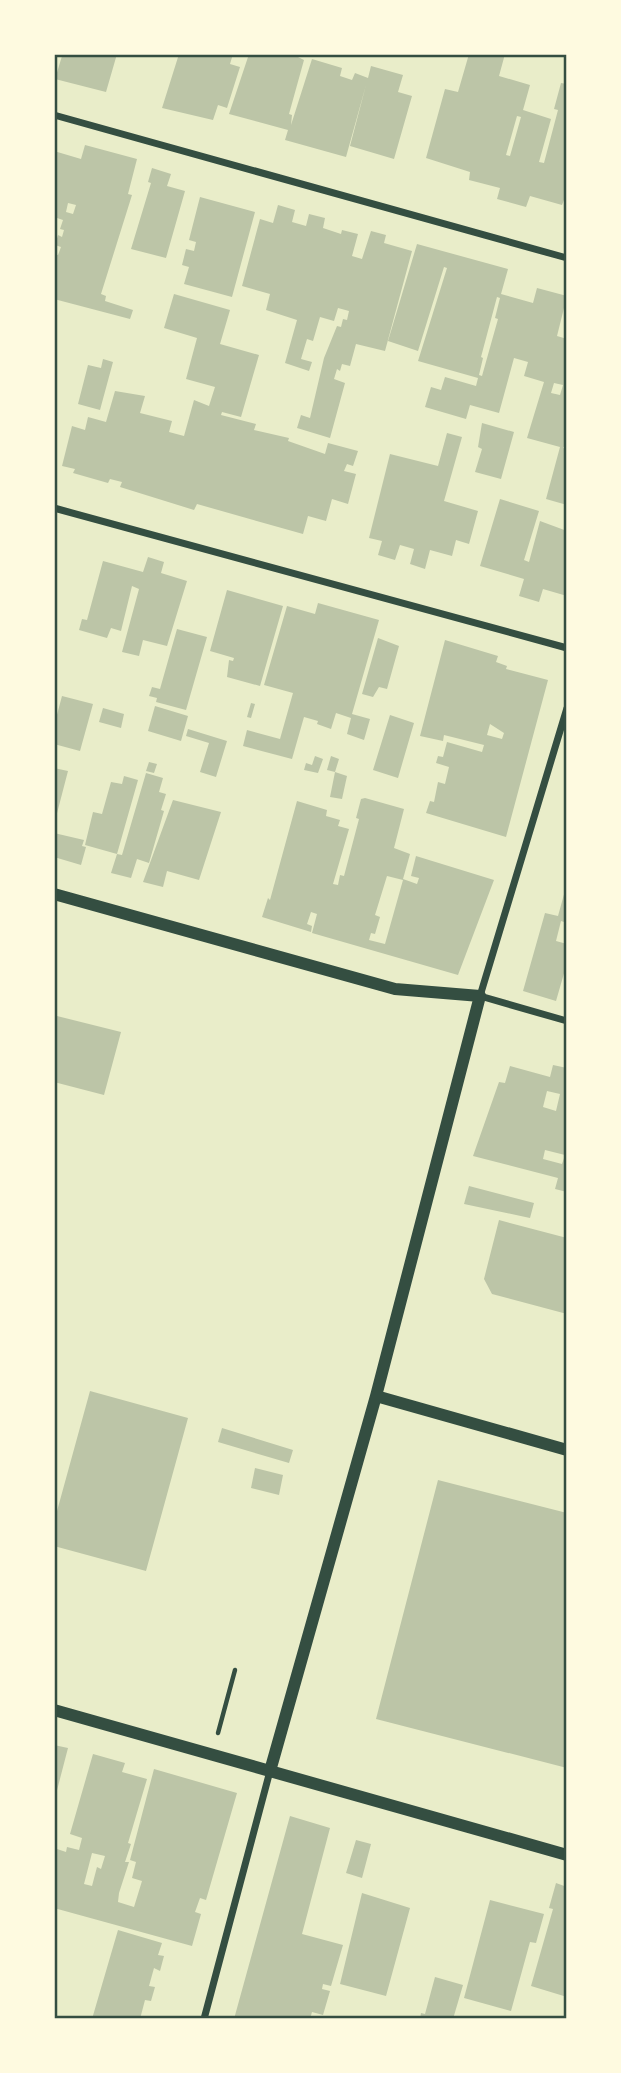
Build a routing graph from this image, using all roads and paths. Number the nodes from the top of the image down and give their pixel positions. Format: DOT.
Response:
graph roads {
  1 [pos="54,115"];
  2 [pos="567,258"];
  3 [pos="54,508"];
  4 [pos="567,648"];
  5 [pos="567,708"];
  6 [pos="54,894"];
  7 [pos="480,996"];
  8 [pos="567,1020"];
  9 [pos="376,1396"];
  10 [pos="567,1450"];
  11 [pos="235,1670"];
  12 [pos="54,1710"];
  13 [pos="218,1734"];
  14 [pos="270,1771"];
  15 [pos="567,1855"];
  16 [pos="204,2019"];
  1 -- 2 [label="street"];
  3 -- 4 [label="street"];
  5 -- 7 [label="street"];
  6 -- 7 [label="street"];
  7 -- 8 [label="street"];
  7 -- 9 [label="street"];
  9 -- 10 [label="street"];
  9 -- 14 [label="street"];
  11 -- 13 [label="path"];
  12 -- 14 [label="street"];
  14 -- 15 [label="street"];
  14 -- 16 [label="street"];
}
